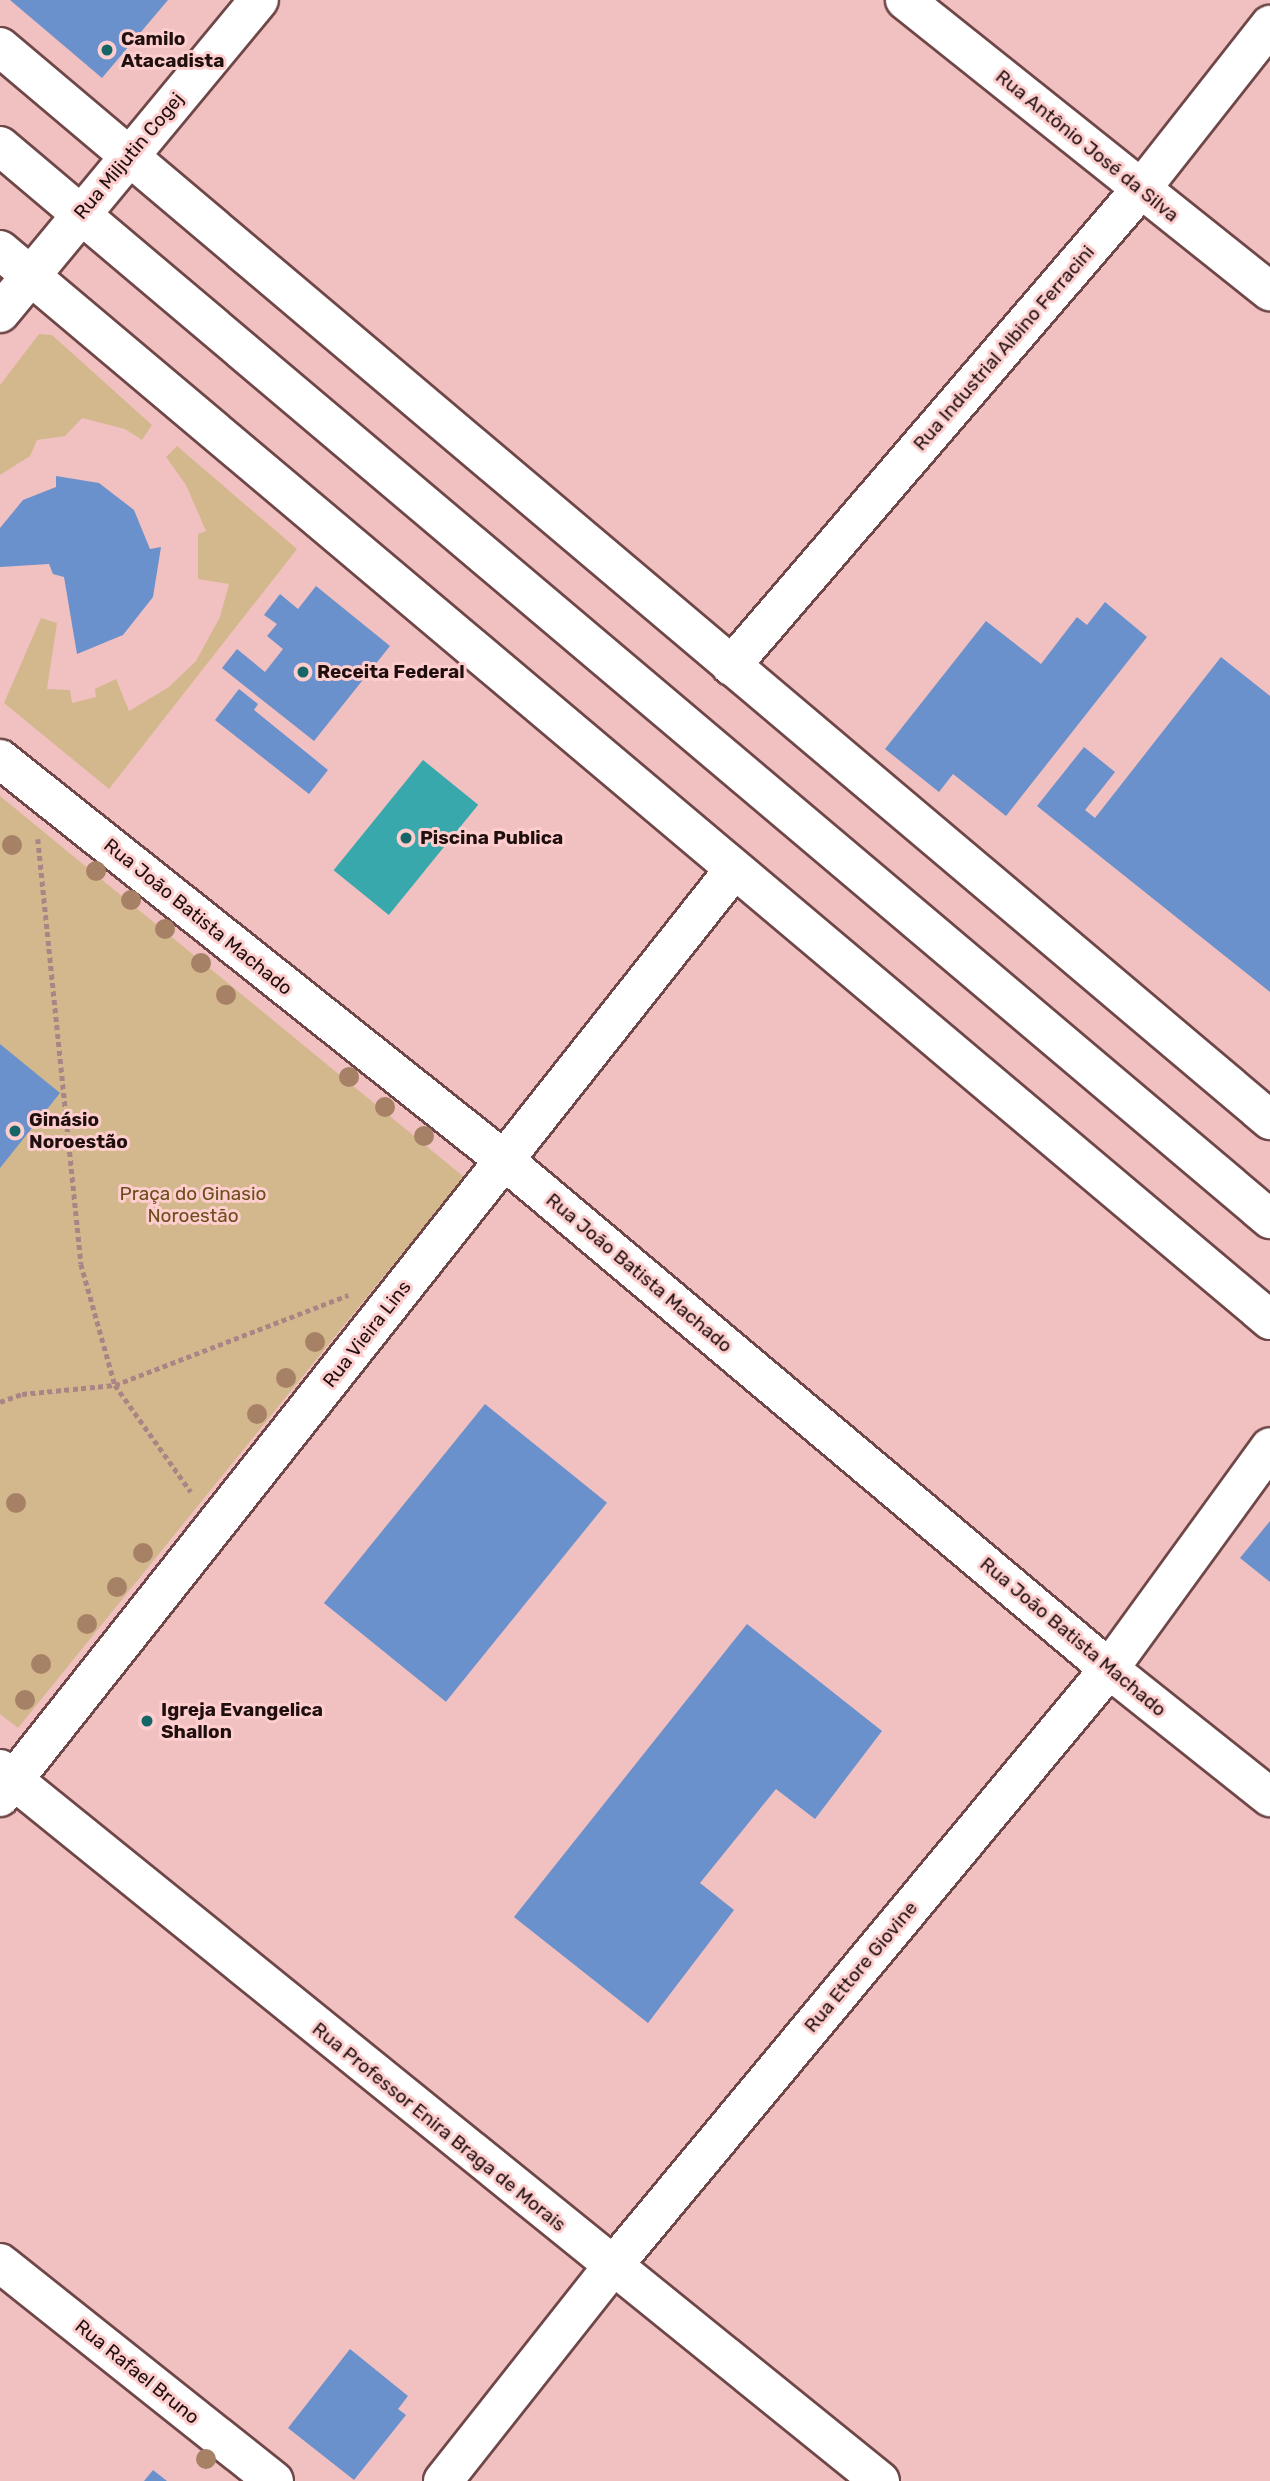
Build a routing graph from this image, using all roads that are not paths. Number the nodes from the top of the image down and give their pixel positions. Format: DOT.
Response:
graph roads {
  1 [pos="259,0"];
  2 [pos="905,0"];
  3 [pos="1270,25"];
  4 [pos="0,47"];
  5 [pos="0,146"];
  6 [pos="128,156"];
  7 [pos="1141,189"];
  8 [pos="80,214"];
  9 [pos="0,250"];
  10 [pos="30,275"];
  11 [pos="1270,291"];
  12 [pos="0,313"];
  13 [pos="731,666"];
  14 [pos="0,759"];
  15 [pos="733,871"];
  16 [pos="1270,1120"];
  17 [pos="504,1160"];
  18 [pos="1270,1219"];
  19 [pos="1270,1320"];
  20 [pos="1270,1447"];
  21 [pos="1109,1668"];
  22 [pos="4,1782"];
  23 [pos="1270,1797"];
  24 [pos="0,2263"];
  25 [pos="612,2267"];
  26 [pos="274,2481"];
  27 [pos="443,2481"];
  28 [pos="880,2481"];
  1 -- 6 [label="street, Rua Miljutin Cogej"];
  2 -- 7 [label="street, Rua Antônio José da Silva"];
  3 -- 7 [label="street, Rua Industrial Albino Ferracini"];
  4 -- 6 [label="street"];
  5 -- 8 [label="street"];
  6 -- 8 [label="street, Rua Miljutin Cogej"];
  6 -- 13 [label="street"];
  7 -- 11 [label="street, Rua Antônio José da Silva"];
  7 -- 13 [label="street, Rua Industrial Albino Ferracini"];
  8 -- 10 [label="street, Rua Miljutin Cogej"];
  8 -- 18 [label="street"];
  9 -- 10 [label="street"];
  10 -- 12 [label="street, Rua Miljutin Cogej"];
  10 -- 15 [label="street"];
  13 -- 16 [label="street"];
  14 -- 17 [label="street, Rua João Batista Machado"];
  15 -- 17 [label="street, Rua Vieira Lins"];
  15 -- 19 [label="street"];
  17 -- 21 [label="street, Rua João Batista Machado"];
  17 -- 22 [label="street, Rua Vieira Lins"];
  20 -- 21 [label="street, Rua Ettore Giovine"];
  21 -- 23 [label="street, Rua João Batista Machado"];
  21 -- 25 [label="street, Rua Ettore Giovine"];
  22 -- 25 [label="street, Rua Professor Enira Braga de Morais"];
  24 -- 26 [label="street, Rua Rafael Bruno"];
  25 -- 27 [label="street, Rua Ettore Giovine"];
  25 -- 28 [label="street, Rua Professor Enira Braga de Morais"];
}
